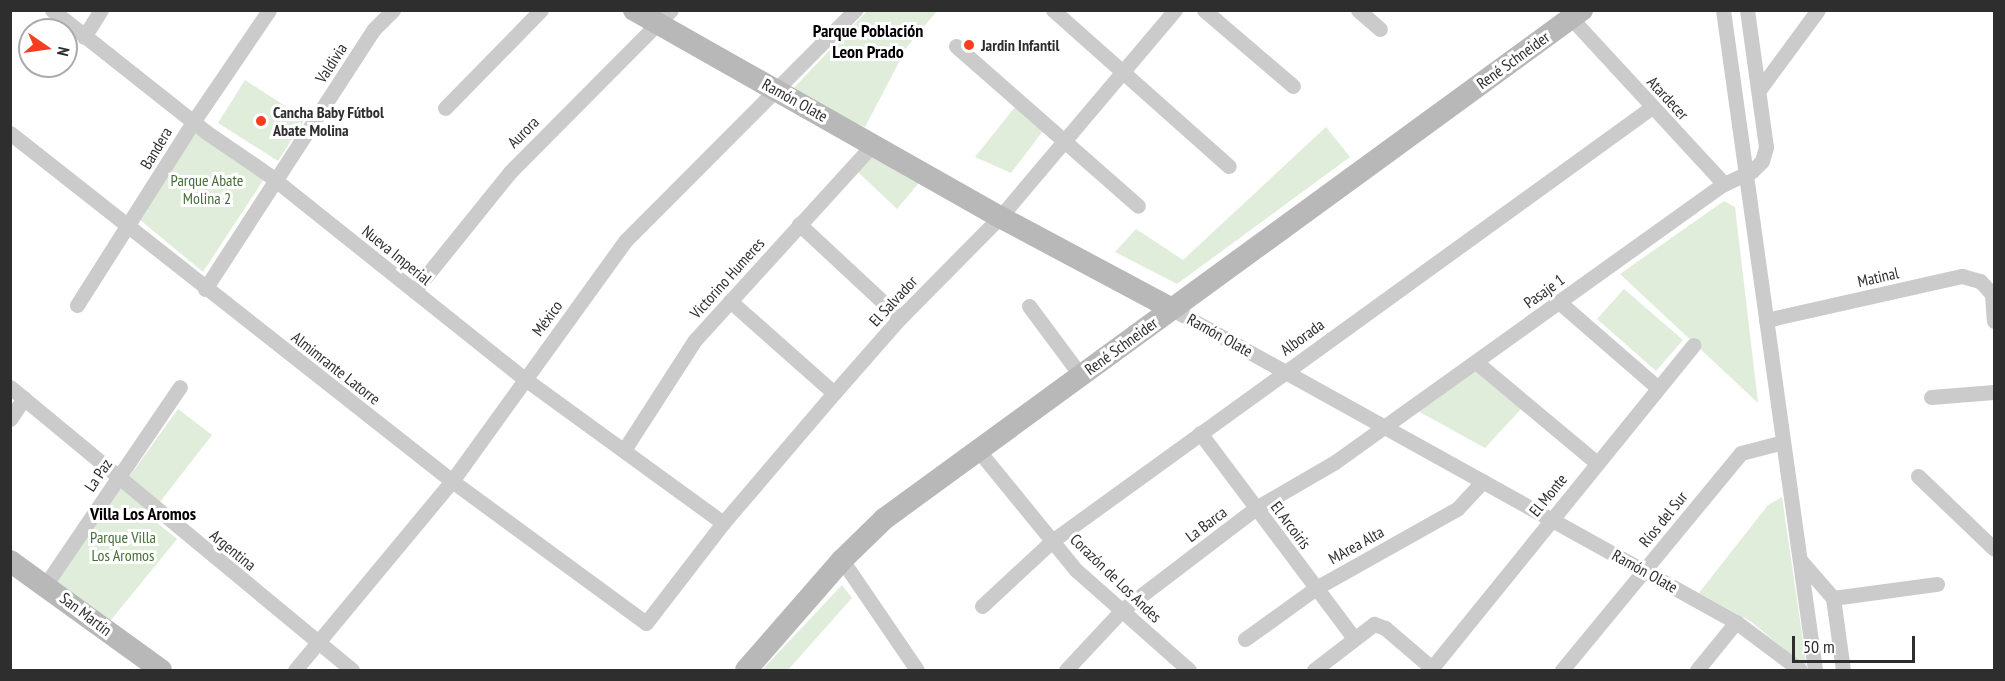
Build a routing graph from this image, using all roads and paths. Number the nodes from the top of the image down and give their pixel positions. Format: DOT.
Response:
graph roads {
  1 [pos="52,10"];
  2 [pos="101,10"];
  3 [pos="269,10"];
  4 [pos="393,10"];
  5 [pos="541,10"];
  6 [pos="634,10"];
  7 [pos="855,10"];
  8 [pos="1053,10"];
  9 [pos="1175,10"];
  10 [pos="1204,10"];
  11 [pos="1358,10"];
  12 [pos="1723,10"];
  13 [pos="1747,10"];
  14 [pos="1818,10"];
  15 [pos="1576,14"];
  16 [pos="664,17"];
  17 [pos="1380,29"];
  18 [pos="84,37"];
  19 [pos="956,46"];
  20 [pos="1124,71"];
  21 [pos="1293,86"];
  22 [pos="777,90"];
  23 [pos="1759,90"];
  24 [pos="1652,107"];
  25 [pos="445,108"];
  26 [pos="193,122"];
  27 [pos="10,133"];
  28 [pos="1064,142"];
  29 [pos="874,143"];
  30 [pos="1228,166"];
  31 [pos="1746,175"];
  32 [pos="276,181"];
  33 [pos="1724,184"];
  34 [pos="1138,206"];
  35 [pos="1000,217"];
  36 [pos="799,224"];
  37 [pos="129,229"];
  38 [pos="205,290"];
  39 [pos="414,291"];
  40 [pos="730,301"];
  41 [pos="1559,302"];
  42 [pos="77,305"];
  43 [pos="1029,306"];
  44 [pos="1172,309"];
  45 [pos="900,318"];
  46 [pos="1766,320"];
  47 [pos="1995,321"];
  48 [pos="1693,345"];
  49 [pos="1476,362"];
  50 [pos="1285,371"];
  51 [pos="1081,376"];
  52 [pos="525,379"];
  53 [pos="10,387"];
  54 [pos="180,387"];
  55 [pos="1658,388"];
  56 [pos="1995,392"];
  57 [pos="834,393"];
  58 [pos="1931,397"];
  59 [pos="24,398"];
  60 [pos="10,419"];
  61 [pos="1385,427"];
  62 [pos="1200,433"];
  63 [pos="1783,442"];
  64 [pos="624,450"];
  65 [pos="978,450"];
  66 [pos="1597,463"];
  67 [pos="1918,476"];
  68 [pos="117,479"];
  69 [pos="453,481"];
  70 [pos="1483,481"];
  71 [pos="1256,508"];
  72 [pos="1552,519"];
  73 [pos="723,523"];
  74 [pos="1053,542"];
  75 [pos="1995,549"];
  76 [pos="842,560"];
  77 [pos="1800,560"];
  78 [pos="10,561"];
  79 [pos="1644,571"];
  80 [pos="46,584"];
  81 [pos="1937,584"];
  82 [pos="1316,588"];
  83 [pos="1833,598"];
  84 [pos="982,606"];
  85 [pos="1122,610"];
  86 [pos="1836,615"];
  87 [pos="1808,619"];
  88 [pos="1736,622"];
  89 [pos="646,623"];
  90 [pos="1354,638"];
  91 [pos="1245,639"];
  92 [pos="319,644"];
  93 [pos="161,670"];
  94 [pos="294,670"];
  95 [pos="352,670"];
  96 [pos="746,670"];
  97 [pos="917,670"];
  98 [pos="1066,670"];
  99 [pos="1189,670"];
  100 [pos="1314,670"];
  101 [pos="1433,670"];
  102 [pos="1562,670"];
  103 [pos="1697,670"];
  104 [pos="1800,670"];
  105 [pos="1815,670"];
  106 [pos="1843,670"];
  1 -- 18 [label="street, Nueva Imperial"];
  2 -- 18 [label="street"];
  3 -- 26 [label="street, Bandera"];
  4 -- 32 [label="street, Valdivia"];
  5 -- 25 [label="street"];
  6 -- 16 [label="street, Ramón Olate"];
  7 -- 22 [label="street, México"];
  8 -- 20 [label="street"];
  9 -- 20 [label="street, El Salvador"];
  10 -- 21 [label="street"];
  11 -- 17 [label="street"];
  12 -- 31 [label="street"];
  13 -- 23 [label="street"];
  14 -- 23 [label="street"];
  15 -- 24 [label="street, Atardecer"];
  15 -- 44 [label="street, René Schneider"];
  16 -- 22 [label="street, Ramón Olate"];
  16 -- 39 [label="street, Aurora"];
  18 -- 26 [label="street, Nueva Imperial"];
  19 -- 28 [label="street"];
  20 -- 28 [label="street, El Salvador"];
  20 -- 30 [label="street"];
  22 -- 29 [label="street, Ramón Olate"];
  22 -- 52 [label="street, México"];
  23 -- 31 [label="street"];
  24 -- 33 [label="street, Atardecer"];
  24 -- 50 [label="street, Alborada"];
  26 -- 32 [label="street, Nueva Imperial"];
  26 -- 37 [label="street, Bandera"];
  27 -- 37 [label="street, Almimrante Latorre"];
  28 -- 34 [label="street"];
  28 -- 35 [label="street, El Salvador"];
  29 -- 35 [label="street, Ramón Olate"];
  29 -- 36 [label="street, Victorino Humeres"];
  31 -- 33 [label="street"];
  31 -- 46 [label="street"];
  32 -- 38 [label="street, Valdivia"];
  32 -- 39 [label="street, Nueva Imperial"];
  33 -- 41 [label="street, Pasaje 1"];
  35 -- 44 [label="street, Ramón Olate"];
  35 -- 45 [label="street, El Salvador"];
  36 -- 40 [label="street, Victorino Humeres"];
  36 -- 45 [label="street"];
  37 -- 38 [label="street, Almimrante Latorre"];
  37 -- 42 [label="street, Bandera"];
  38 -- 69 [label="street, Almimrante Latorre"];
  39 -- 52 [label="street, Nueva Imperial"];
  40 -- 57 [label="street"];
  40 -- 64 [label="street, Victorino Humeres"];
  41 -- 49 [label="street, Pasaje 1"];
  41 -- 55 [label="street"];
  43 -- 51 [label="street"];
  44 -- 50 [label="street, Ramón Olate"];
  44 -- 51 [label="street, René Schneider"];
  45 -- 57 [label="street, El Salvador"];
  46 -- 47 [label="street, Matinal"];
  46 -- 63 [label="street"];
  48 -- 55 [label="street, El Monte"];
  49 -- 61 [label="street, Pasaje 1"];
  49 -- 66 [label="street"];
  50 -- 61 [label="street, Ramón Olate"];
  50 -- 62 [label="street, Alborada"];
  51 -- 65 [label="street, René Schneider"];
  52 -- 64 [label="street, Nueva Imperial"];
  52 -- 69 [label="street, México"];
  53 -- 59 [label="street, Argentina"];
  54 -- 68 [label="street, La Paz"];
  55 -- 66 [label="street, El Monte"];
  56 -- 58 [label="street"];
  57 -- 73 [label="street, El Salvador"];
  59 -- 60 [label="street"];
  59 -- 68 [label="street, Argentina"];
  61 -- 70 [label="street, Ramón Olate"];
  61 -- 71 [label="street, La Barca"];
  62 -- 71 [label="street, El Arcoiris"];
  62 -- 74 [label="street, Alborada"];
  63 -- 77 [label="street"];
  63 -- 79 [label="street, Ríos del Sur"];
  64 -- 73 [label="street, Nueva Imperial"];
  65 -- 74 [label="street, Corazón de Los Andes"];
  65 -- 76 [label="street, René Schneider"];
  66 -- 72 [label="street, El Monte"];
  67 -- 75 [label="street"];
  68 -- 80 [label="street, La Paz"];
  68 -- 92 [label="street, Argentina"];
  69 -- 89 [label="street, Almimrante Latorre"];
  69 -- 92 [label="street, México"];
  70 -- 72 [label="street, Ramón Olate"];
  70 -- 82 [label="street, MArea Alta"];
  71 -- 82 [label="street, El Arcoiris"];
  71 -- 85 [label="street, La Barca"];
  72 -- 79 [label="street, Ramón Olate"];
  72 -- 101 [label="street, El Monte"];
  73 -- 89 [label="street, El Salvador"];
  74 -- 84 [label="street, Alborada"];
  74 -- 85 [label="street, Corazón de Los Andes"];
  76 -- 96 [label="street, René Schneider"];
  76 -- 97 [label="street"];
  77 -- 83 [label="street"];
  77 -- 87 [label="street"];
  78 -- 80 [label="street, San Martín"];
  79 -- 88 [label="street, Ramón Olate"];
  79 -- 102 [label="street, Ríos del Sur"];
  80 -- 93 [label="street, San Martín"];
  81 -- 83 [label="street"];
  82 -- 90 [label="street, El Arcoiris"];
  82 -- 91 [label="street, MArea Alta"];
  83 -- 86 [label="street"];
  85 -- 98 [label="street, La Barca"];
  85 -- 99 [label="street, Corazón de Los Andes"];
  86 -- 87 [label="street"];
  86 -- 106 [label="street"];
  87 -- 105 [label="street"];
  88 -- 103 [label="street"];
  88 -- 104 [label="street, Ramón Olate"];
  90 -- 100 [label="street"];
  90 -- 101 [label="street"];
  92 -- 94 [label="street, México"];
  92 -- 95 [label="street, Argentina"];
}
